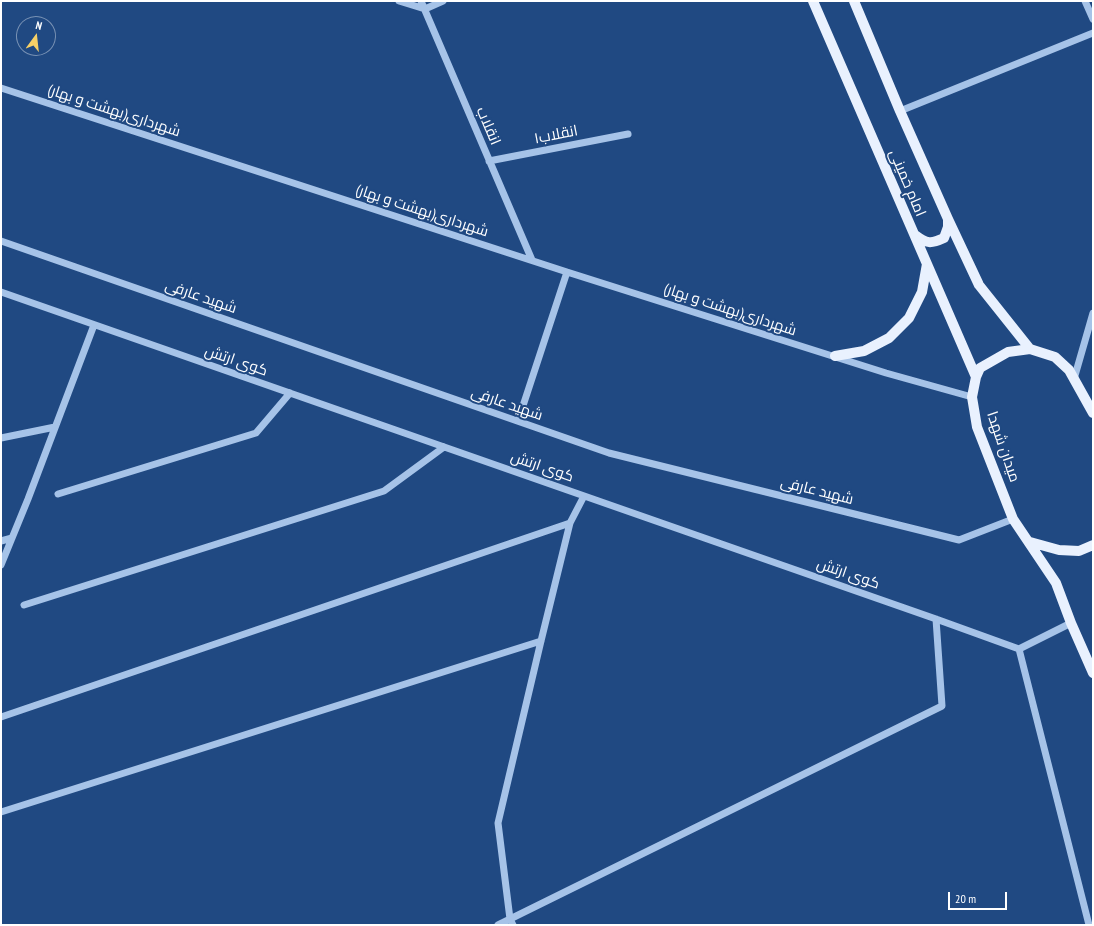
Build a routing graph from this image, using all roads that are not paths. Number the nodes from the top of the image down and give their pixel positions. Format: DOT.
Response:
graph roads {
  1 [pos="399,1"];
  2 [pos="421,1"];
  3 [pos="443,1"];
  4 [pos="812,1"];
  5 [pos="854,1"];
  6 [pos="1086,1"];
  7 [pos="425,9"];
  8 [pos="1093,19"];
  9 [pos="1093,33"];
  10 [pos="1,88"];
  11 [pos="900,111"];
  12 [pos="628,134"];
  13 [pos="489,161"];
  14 [pos="948,219"];
  15 [pos="913,234"];
  16 [pos="1,241"];
  17 [pos="532,260"];
  18 [pos="927,264"];
  19 [pos="567,272"];
  20 [pos="1,292"];
  21 [pos="1093,313"];
  22 [pos="94,325"];
  23 [pos="1030,348"];
  24 [pos="835,356"];
  25 [pos="976,377"];
  26 [pos="1074,379"];
  27 [pos="290,393"];
  28 [pos="972,397"];
  29 [pos="1089,402"];
  30 [pos="1093,413"];
  31 [pos="518,421"];
  32 [pos="55,427"];
  33 [pos="1,438"];
  34 [pos="444,447"];
  35 [pos="58,494"];
  36 [pos="584,496"];
  37 [pos="1013,519"];
  38 [pos="570,523"];
  39 [pos="12,538"];
  40 [pos="1,541"];
  41 [pos="1030,542"];
  42 [pos="1093,545"];
  43 [pos="1,565"];
  44 [pos="24,605"];
  45 [pos="936,619"];
  46 [pos="1070,623"];
  47 [pos="541,641"];
  48 [pos="1019,649"];
  49 [pos="1093,673"];
  50 [pos="1,717"];
  51 [pos="1,812"];
  52 [pos="512,922"];
  53 [pos="498,925"];
  54 [pos="1089,925"];
  1 -- 7 [label="street"];
  2 -- 7 [label="street, انقلاب"];
  3 -- 7 [label="street"];
  4 -- 15 [label="main road, امام خمینی"];
  5 -- 11 [label="main road, امام خمینی"];
  6 -- 8 [label="street"];
  7 -- 13 [label="street, انقلاب"];
  9 -- 11 [label="street"];
  10 -- 17 [label="street, شهرداری(بهشت و بهار)"];
  11 -- 14 [label="main road, امام خمینی"];
  12 -- 13 [label="street, انقلاب۱"];
  13 -- 17 [label="street, انقلاب"];
  14 -- 15 [label="main road"];
  14 -- 23 [label="main road, امام خمینی"];
  15 -- 18 [label="main road, امام خمینی"];
  16 -- 31 [label="street, شهید عارفی"];
  17 -- 19 [label="street, شهرداری(بهشت و بهار)"];
  18 -- 24 [label="main road"];
  18 -- 25 [label="main road, امام خمینی"];
  19 -- 24 [label="street, شهرداری(بهشت و بهار)"];
  19 -- 31 [label="street"];
  20 -- 22 [label="street, کوی ارتش"];
  21 -- 26 [label="street"];
  22 -- 27 [label="street, کوی ارتش"];
  22 -- 32 [label="street"];
  23 -- 25 [label="main road"];
  23 -- 26 [label="main road"];
  24 -- 28 [label="street, شهرداری(بهشت و بهار)"];
  25 -- 28 [label="main road, میدان شهدا"];
  26 -- 29 [label="main road"];
  27 -- 34 [label="street, کوی ارتش"];
  27 -- 35 [label="street"];
  28 -- 37 [label="main road, میدان شهدا"];
  29 -- 30 [label="main road"];
  31 -- 37 [label="street, شهید عارفی"];
  32 -- 33 [label="street"];
  32 -- 39 [label="street"];
  34 -- 36 [label="street, کوی ارتش"];
  34 -- 44 [label="street"];
  36 -- 38 [label="street"];
  36 -- 45 [label="street, کوی ارتش"];
  37 -- 41 [label="main road, میدان شهدا"];
  38 -- 47 [label="street"];
  38 -- 50 [label="street"];
  39 -- 40 [label="street"];
  39 -- 43 [label="street"];
  41 -- 42 [label="main road"];
  41 -- 46 [label="main road, میدان شهدا"];
  45 -- 48 [label="street, کوی ارتش"];
  45 -- 52 [label="street"];
  46 -- 48 [label="street"];
  46 -- 49 [label="main road, میدان شهدا"];
  47 -- 51 [label="street"];
  47 -- 52 [label="street"];
  48 -- 54 [label="street"];
  52 -- 53 [label="street"];
}
